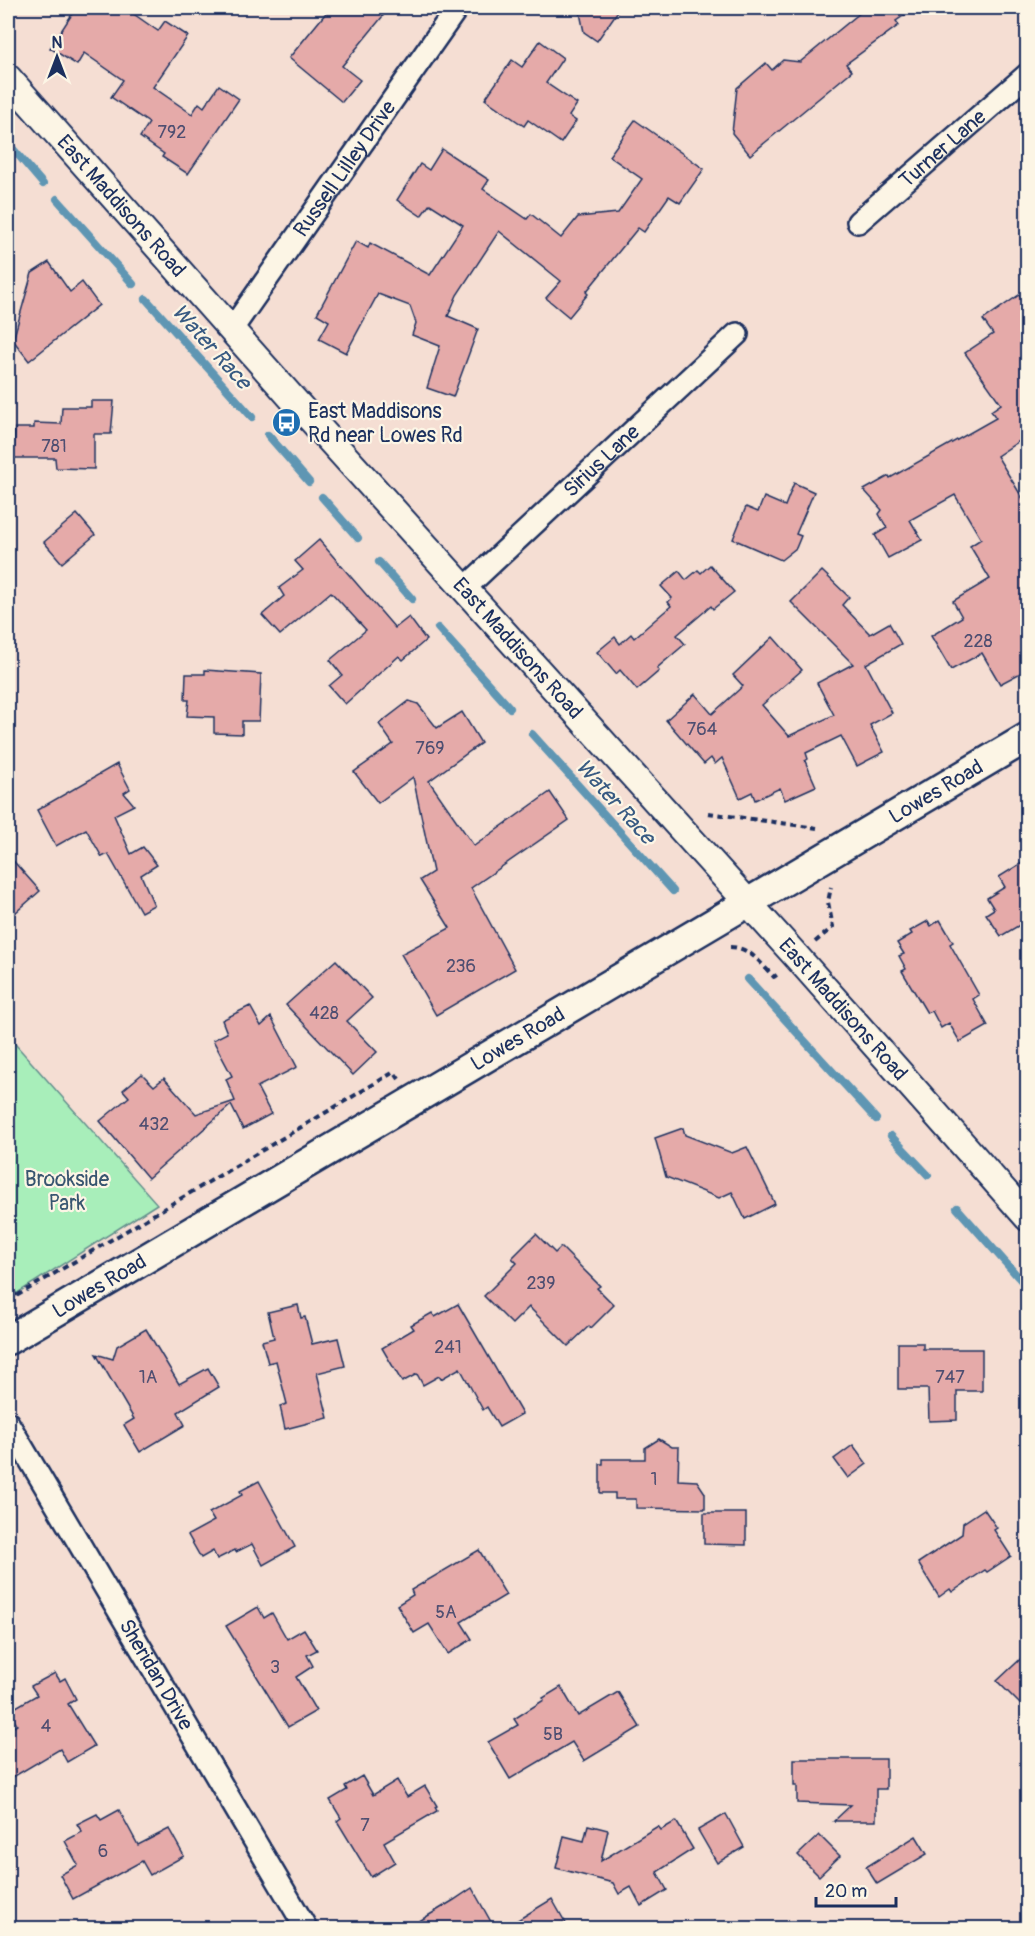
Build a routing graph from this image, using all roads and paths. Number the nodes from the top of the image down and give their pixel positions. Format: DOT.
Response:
graph roads {
  1 [pos="457,8"];
  2 [pos="1028,74"];
  3 [pos="8,78"];
  4 [pos="858,222"];
  5 [pos="232,329"];
  6 [pos="738,334"];
  7 [pos="464,589"];
  8 [pos="1028,737"];
  9 [pos="708,813"];
  10 [pos="822,829"];
  11 [pos="833,883"];
  12 [pos="748,903"];
  13 [pos="811,945"];
  14 [pos="722,948"];
  15 [pos="780,972"];
  16 [pos="400,1081"];
  17 [pos="1028,1218"];
  18 [pos="8,1282"];
  19 [pos="15,1296"];
  20 [pos="8,1301"];
  21 [pos="8,1340"];
  22 [pos="8,1423"];
  23 [pos="306,1929"];
  1 -- 5 [label="street, Russell Lilley Drive"];
  2 -- 4 [label="street, Turner Lane"];
  3 -- 5 [label="street, East Maddisons Road"];
  5 -- 7 [label="street, East Maddisons Road"];
  6 -- 7 [label="street, Sirius Lane"];
  7 -- 12 [label="street, East Maddisons Road"];
  8 -- 12 [label="main road, Lowes Road"];
  9 -- 10 [label="path"];
  11 -- 13 [label="path"];
  12 -- 17 [label="street, East Maddisons Road"];
  12 -- 21 [label="main road, Lowes Road"];
  14 -- 15 [label="path"];
  16 -- 19 [label="path"];
  18 -- 19 [label="path"];
  19 -- 20 [label="path"];
  22 -- 23 [label="street, Sheridan Drive"];
}
